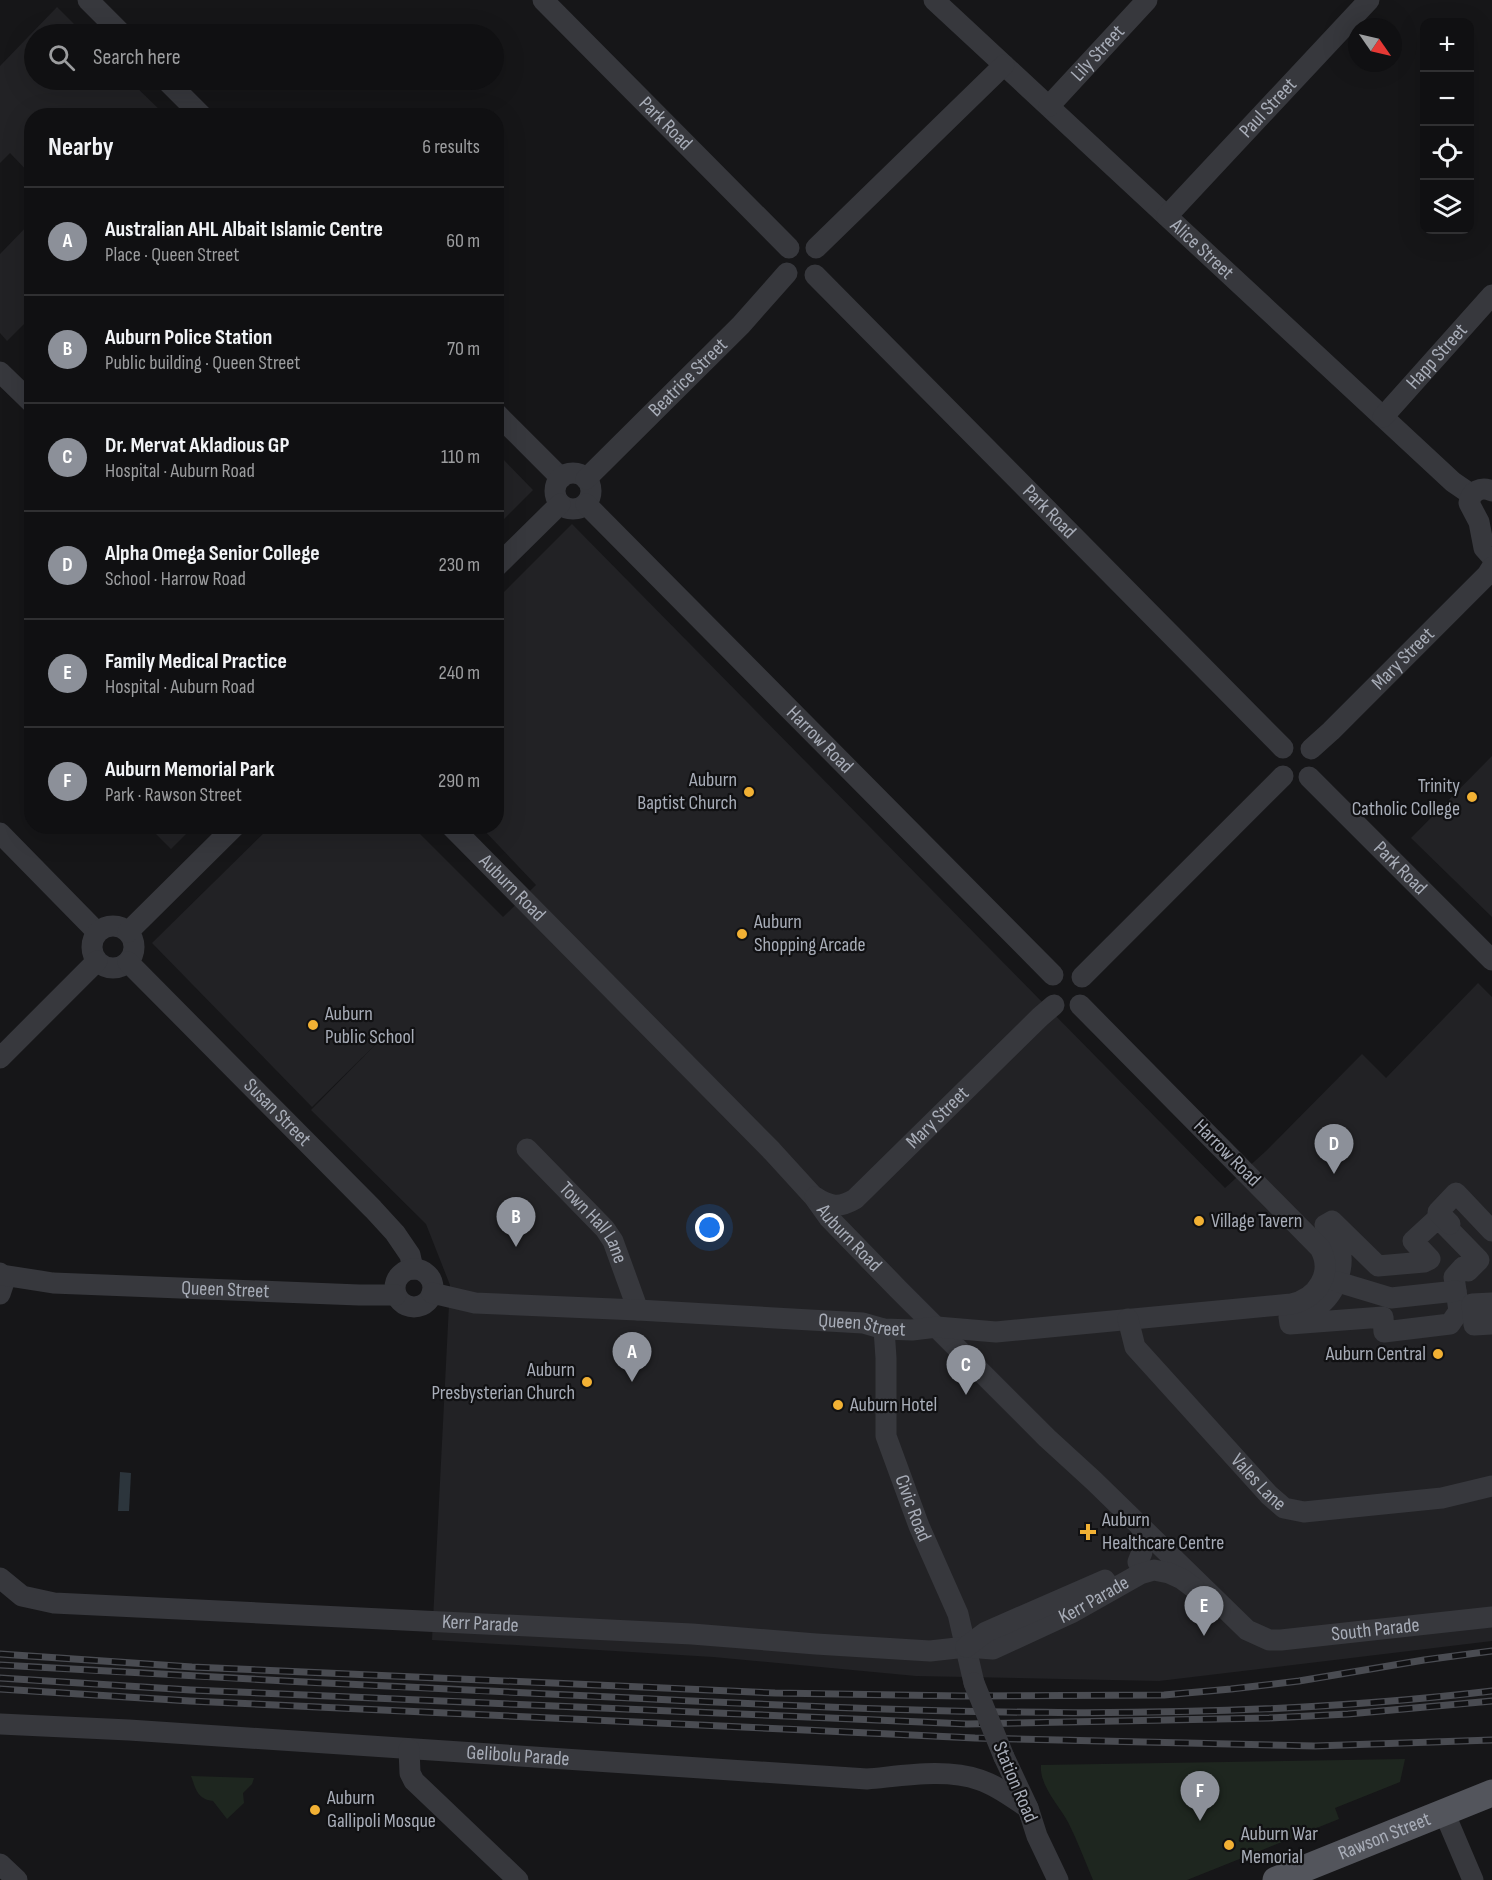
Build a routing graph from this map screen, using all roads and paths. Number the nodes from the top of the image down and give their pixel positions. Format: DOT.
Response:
graph roads {
  1 [pos="88,0"];
  2 [pos="543,0"];
  3 [pos="934,0"];
  4 [pos="1147,0"];
  5 [pos="1369,0"];
  6 [pos="112,24"];
  7 [pos="1004,65"];
  8 [pos="176,90"];
  9 [pos="1049,106"];
  10 [pos="194,108"];
  11 [pos="1167,216"];
  12 [pos="789,248"];
  13 [pos="816,248"];
  14 [pos="787,273"];
  15 [pos="815,275"];
  16 [pos="1492,296"];
  17 [pos="0,372"];
  18 [pos="24,396"];
  19 [pos="1383,417"];
  20 [pos="504,421"];
  21 [pos="561,478"];
  22 [pos="586,479"];
  23 [pos="1482,493"];
  24 [pos="560,504"];
  25 [pos="586,504"];
  26 [pos="1492,556"];
  27 [pos="504,559"];
  28 [pos="1492,567"];
  29 [pos="1283,748"];
  30 [pos="1311,749"];
  31 [pos="1283,776"];
  32 [pos="1309,777"];
  33 [pos="0,833"];
  34 [pos="227,834"];
  35 [pos="459,834"];
  36 [pos="97,932"];
  37 [pos="128,932"];
  38 [pos="1492,960"];
  39 [pos="97,961"];
  40 [pos="128,962"];
  41 [pos="1053,975"];
  42 [pos="1082,976"];
  43 [pos="1054,1005"];
  44 [pos="1080,1005"];
  45 [pos="0,1058"];
  46 [pos="527,1149"];
  47 [pos="814,1197"];
  48 [pos="1492,1231"];
  49 [pos="1466,1247"];
  50 [pos="413,1269"];
  51 [pos="1492,1269"];
  52 [pos="1338,1281"];
  53 [pos="1,1283"];
  54 [pos="1456,1291"];
  55 [pos="432,1293"];
  56 [pos="396,1294"];
  57 [pos="1418,1295"];
  58 [pos="1492,1303"];
  59 [pos="1291,1304"];
  60 [pos="638,1310"];
  61 [pos="1128,1319"];
  62 [pos="1492,1324"];
  63 [pos="937,1327"];
  64 [pos="884,1329"];
  65 [pos="996,1332"];
  66 [pos="975,1365"];
  67 [pos="1492,1486"];
  68 [pos="1142,1529"];
  69 [pos="1177,1560"];
  70 [pos="1138,1562"];
  71 [pos="0,1578"];
  72 [pos="1219,1603"];
  73 [pos="1492,1617"];
  74 [pos="1258,1636"];
  75 [pos="966,1647"];
  76 [pos="974,1683"];
  77 [pos="0,1724"];
  78 [pos="410,1749"];
  79 [pos="1492,1793"];
  80 [pos="1028,1809"];
  81 [pos="1444,1812"];
  82 [pos="0,1864"];
  83 [pos="17,1880"];
  84 [pos="518,1880"];
  85 [pos="1058,1880"];
  86 [pos="1276,1880"];
  87 [pos="1473,1880"];
  1 -- 6 [label="street"];
  2 -- 12 [label="street, Park Road"];
  3 -- 7 [label="street, Alice Street"];
  4 -- 9 [label="street, Lily Street"];
  5 -- 11 [label="street, Paul Street"];
  7 -- 9 [label="street, Alice Street"];
  7 -- 13 [label="street"];
  8 -- 10 [label="street"];
  9 -- 11 [label="street, Alice Street"];
  11 -- 19 [label="street, Alice Street"];
  12 -- 13 [label="street"];
  12 -- 14 [label="street"];
  13 -- 15 [label="street"];
  14 -- 15 [label="street"];
  14 -- 22 [label="street, Beatrice Street"];
  15 -- 29 [label="street, Park Road"];
  16 -- 19 [label="street, Happ Street"];
  17 -- 18 [label="street"];
  19 -- 23 [label="street, Alice Street"];
  20 -- 21 [label="street"];
  21 -- 22 [label="street"];
  21 -- 24 [label="street"];
  22 -- 25 [label="street"];
  23 -- 26 [label="street"];
  24 -- 25 [label="street"];
  24 -- 27 [label="street"];
  25 -- 41 [label="street, Harrow Road"];
  28 -- 30 [label="street, Mary Street"];
  29 -- 30 [label="street"];
  29 -- 31 [label="street"];
  30 -- 32 [label="street"];
  31 -- 32 [label="street"];
  31 -- 42 [label="street"];
  32 -- 38 [label="street, Park Road"];
  33 -- 36 [label="street"];
  34 -- 37 [label="street"];
  35 -- 47 [label="street, Auburn Road"];
  36 -- 37 [label="street"];
  36 -- 39 [label="street"];
  37 -- 40 [label="street"];
  39 -- 40 [label="street"];
  39 -- 45 [label="street"];
  40 -- 50 [label="street, Susan Street"];
  41 -- 42 [label="street"];
  41 -- 43 [label="street"];
  42 -- 44 [label="street"];
  43 -- 44 [label="street"];
  43 -- 47 [label="street, Mary Street"];
  44 -- 59 [label="street, Harrow Road"];
  46 -- 60 [label="street, Town Hall Lane"];
  47 -- 63 [label="street, Auburn Road"];
  48 -- 51 [label="street"];
  49 -- 52 [label="street"];
  49 -- 54 [label="street"];
  49 -- 57 [label="street"];
  50 -- 55 [label="street"];
  50 -- 56 [label="street"];
  52 -- 54 [label="street"];
  52 -- 57 [label="street"];
  53 -- 56 [label="street, Queen Street"];
  54 -- 57 [label="street"];
  55 -- 56 [label="street"];
  55 -- 60 [label="street, Queen Street"];
  58 -- 62 [label="street"];
  59 -- 61 [label="street, Queen Street"];
  60 -- 64 [label="street, Queen Street"];
  61 -- 65 [label="street, Queen Street"];
  61 -- 67 [label="street, Vales Lane"];
  63 -- 64 [label="street, Queen Street"];
  63 -- 65 [label="street, Queen Street"];
  63 -- 66 [label="street, Auburn Road"];
  64 -- 75 [label="street, Civic Road"];
  65 -- 66 [label="street"];
  66 -- 68 [label="street, Auburn Road"];
  68 -- 69 [label="street, Auburn Road"];
  68 -- 70 [label="street, Kerr Parade"];
  69 -- 70 [label="street, Kerr Parade"];
  69 -- 72 [label="street, Auburn Road"];
  70 -- 75 [label="street, Kerr Parade"];
  71 -- 75 [label="street, Kerr Parade"];
  72 -- 74 [label="street, Auburn Road"];
  72 -- 75 [label="street, Kerr Parade"];
  73 -- 74 [label="street, South Parade"];
  75 -- 76 [label="street, Civic Road"];
  76 -- 80 [label="street, Station Road, bridge"];
  77 -- 78 [label="street, Gelibolu Parade"];
  78 -- 80 [label="street, Gelibolu Parade"];
  78 -- 84 [label="street"];
  79 -- 81 [label="main road, Rawson Street"];
  80 -- 85 [label="street, Station Road"];
  81 -- 86 [label="main road, Rawson Street"];
  81 -- 87 [label="street"];
  82 -- 83 [label="street"];
}
